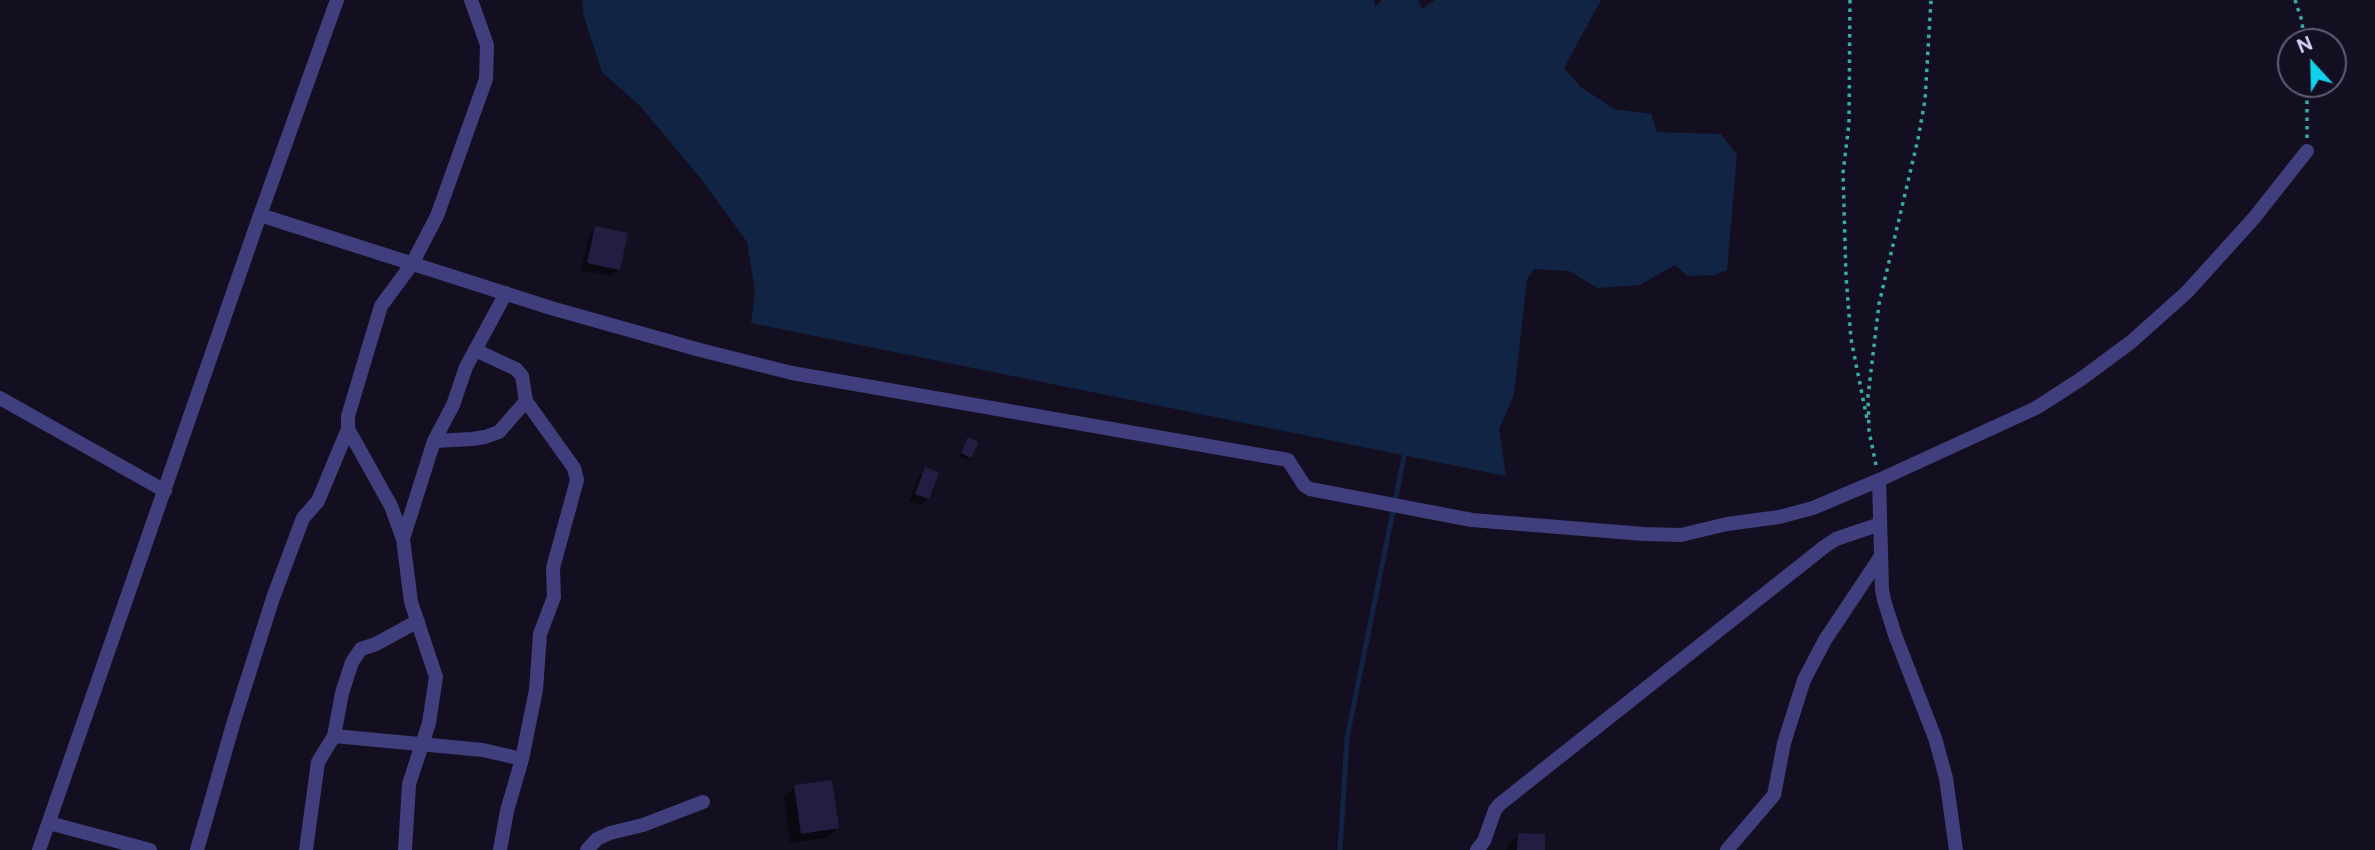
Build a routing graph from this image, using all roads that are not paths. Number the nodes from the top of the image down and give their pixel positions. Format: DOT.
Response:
graph roads {
  1 [pos="337,0"];
  2 [pos="471,0"];
  3 [pos="2307,151"];
  4 [pos="260,215"];
  5 [pos="412,264"];
  6 [pos="506,293"];
  7 [pos="475,350"];
  8 [pos="0,398"];
  9 [pos="526,401"];
  10 [pos="348,429"];
  11 [pos="434,441"];
  12 [pos="1879,480"];
  13 [pos="165,491"];
  14 [pos="1881,524"];
  15 [pos="403,539"];
  16 [pos="1881,556"];
  17 [pos="418,621"];
  18 [pos="334,736"];
  19 [pos="422,743"];
  20 [pos="522,759"];
  21 [pos="703,802"];
  22 [pos="48,823"];
  23 [pos="39,850"];
  24 [pos="150,850"];
  25 [pos="197,850"];
  26 [pos="306,850"];
  27 [pos="405,850"];
  28 [pos="500,850"];
  29 [pos="587,850"];
  30 [pos="1477,850"];
  31 [pos="1727,850"];
  32 [pos="1956,850"];
  1 -- 4 [label="street"];
  2 -- 5 [label="street"];
  3 -- 12 [label="street"];
  4 -- 5 [label="street"];
  4 -- 13 [label="street"];
  5 -- 6 [label="street"];
  5 -- 10 [label="street"];
  6 -- 7 [label="street"];
  6 -- 12 [label="street"];
  7 -- 9 [label="street"];
  7 -- 11 [label="street"];
  8 -- 13 [label="street"];
  9 -- 11 [label="street"];
  9 -- 20 [label="street"];
  10 -- 15 [label="street"];
  10 -- 25 [label="street"];
  11 -- 15 [label="street"];
  12 -- 14 [label="street"];
  13 -- 22 [label="street"];
  14 -- 16 [label="street"];
  14 -- 30 [label="street"];
  15 -- 17 [label="street"];
  16 -- 31 [label="street"];
  16 -- 32 [label="street"];
  17 -- 18 [label="street"];
  17 -- 19 [label="street"];
  18 -- 19 [label="street"];
  18 -- 26 [label="street"];
  19 -- 20 [label="street"];
  19 -- 27 [label="street"];
  20 -- 28 [label="street"];
  21 -- 29 [label="street"];
  22 -- 23 [label="street"];
  22 -- 24 [label="street"];
}
